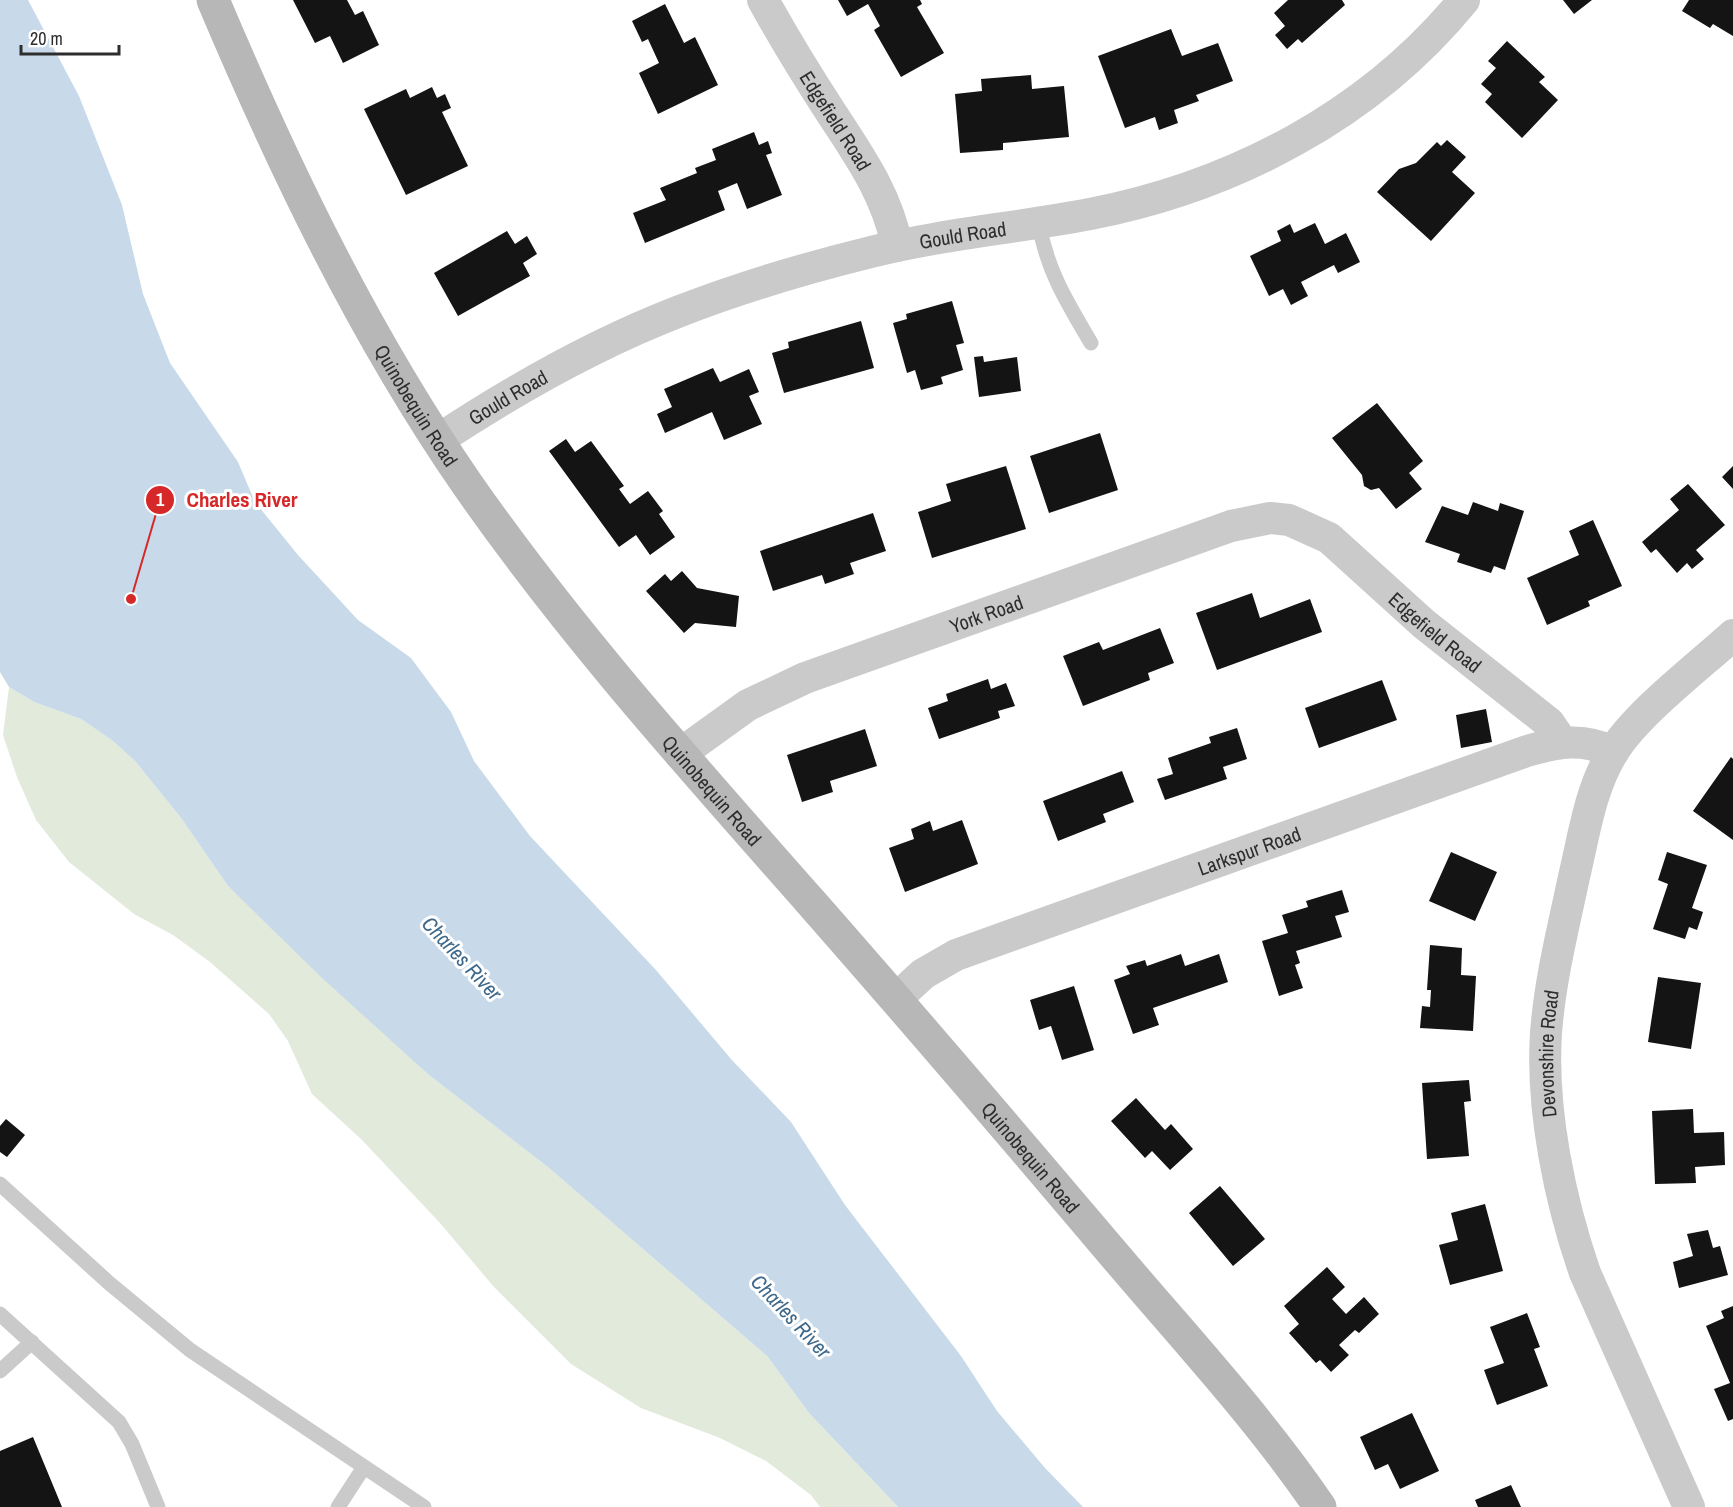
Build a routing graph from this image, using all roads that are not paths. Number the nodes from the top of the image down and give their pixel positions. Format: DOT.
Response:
graph roads {
  1 [pos="213,0"];
  2 [pos="763,0"];
  3 [pos="1464,0"];
  4 [pos="1039,223"];
  5 [pos="897,246"];
  6 [pos="1091,343"];
  7 [pos="438,440"];
  8 [pos="1308,526"];
  9 [pos="1733,635"];
  10 [pos="1562,742"];
  11 [pos="1613,752"];
  12 [pos="680,754"];
  13 [pos="896,999"];
  14 [pos="0,1184"];
  15 [pos="0,1314"];
  16 [pos="32,1342"];
  17 [pos="0,1371"];
  18 [pos="364,1467"];
  19 [pos="158,1507"];
  20 [pos="338,1507"];
  21 [pos="424,1507"];
  22 [pos="1320,1507"];
  23 [pos="1689,1507"];
  1 -- 7 [label="main road, Quinobequin Road"];
  2 -- 5 [label="street, Edgefield Road"];
  3 -- 4 [label="street, Gould Road"];
  4 -- 5 [label="street, Gould Road"];
  4 -- 6 [label="lane"];
  5 -- 7 [label="street, Gould Road"];
  7 -- 12 [label="main road, Quinobequin Road"];
  8 -- 10 [label="street, Edgefield Road"];
  8 -- 12 [label="street, York Road"];
  9 -- 11 [label="street, Devonshire Road"];
  10 -- 11 [label="street, Larkspur Road"];
  10 -- 13 [label="street, Larkspur Road"];
  11 -- 23 [label="street, Devonshire Road"];
  12 -- 13 [label="main road, Quinobequin Road"];
  13 -- 22 [label="main road, Quinobequin Road"];
  14 -- 18 [label="lane"];
  15 -- 16 [label="lane"];
  16 -- 17 [label="lane"];
  16 -- 19 [label="lane"];
  18 -- 20 [label="lane"];
  18 -- 21 [label="lane"];
}
